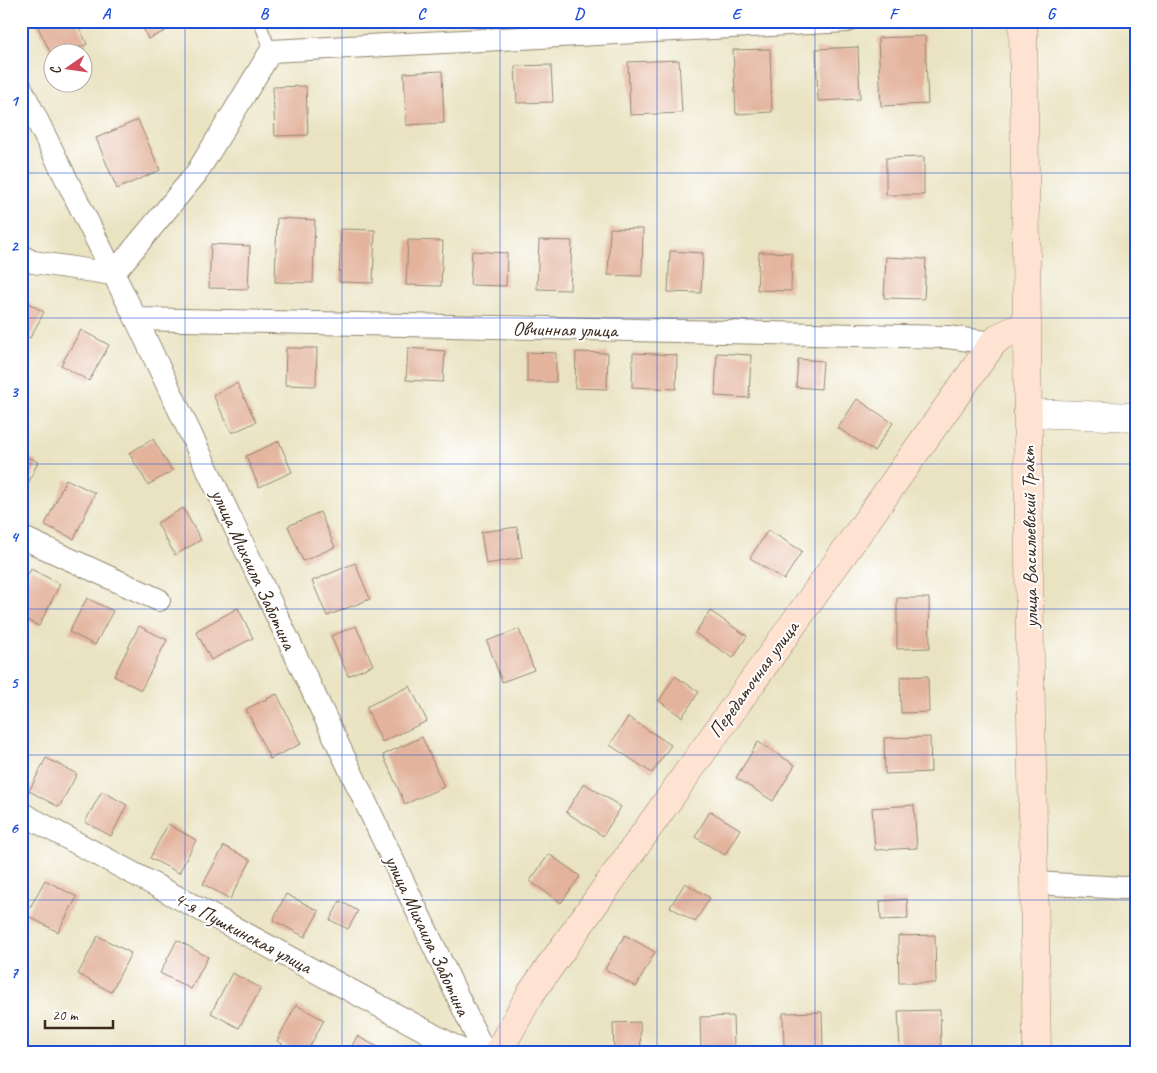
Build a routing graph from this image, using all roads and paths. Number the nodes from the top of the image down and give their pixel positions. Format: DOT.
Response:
graph roads {
  1 [pos="259,21"];
  2 [pos="846,21"];
  3 [pos="1023,21"];
  4 [pos="271,51"];
  5 [pos="21,88"];
  6 [pos="21,256"];
  7 [pos="113,274"];
  8 [pos="136,319"];
  9 [pos="1028,326"];
  10 [pos="993,343"];
  11 [pos="1028,413"];
  12 [pos="1136,417"];
  13 [pos="21,537"];
  14 [pos="159,600"];
  15 [pos="21,813"];
  16 [pos="1034,883"];
  17 [pos="1136,886"];
  18 [pos="465,1052"];
  19 [pos="484,1052"];
  20 [pos="498,1052"];
  21 [pos="1037,1052"];
  1 -- 4 [label="lane"];
  2 -- 4 [label="street"];
  3 -- 9 [label="main road, улица Васильевский Тракт"];
  4 -- 7 [label="street"];
  5 -- 7 [label="street, улица Михаила Заботина"];
  6 -- 7 [label="street"];
  7 -- 8 [label="street, улица Михаила Заботина"];
  8 -- 10 [label="street, Овчинная улица"];
  8 -- 19 [label="street, улица Михаила Заботина"];
  9 -- 10 [label="main road, Передаточная улица"];
  9 -- 11 [label="main road, улица Васильевский Тракт"];
  10 -- 20 [label="main road, Передаточная улица"];
  11 -- 12 [label="street"];
  11 -- 16 [label="main road, улица Васильевский Тракт"];
  13 -- 14 [label="street"];
  15 -- 18 [label="street, 4-я Пушкинская улица"];
  16 -- 17 [label="street"];
  16 -- 21 [label="main road, улица Васильевский Тракт"];
}
